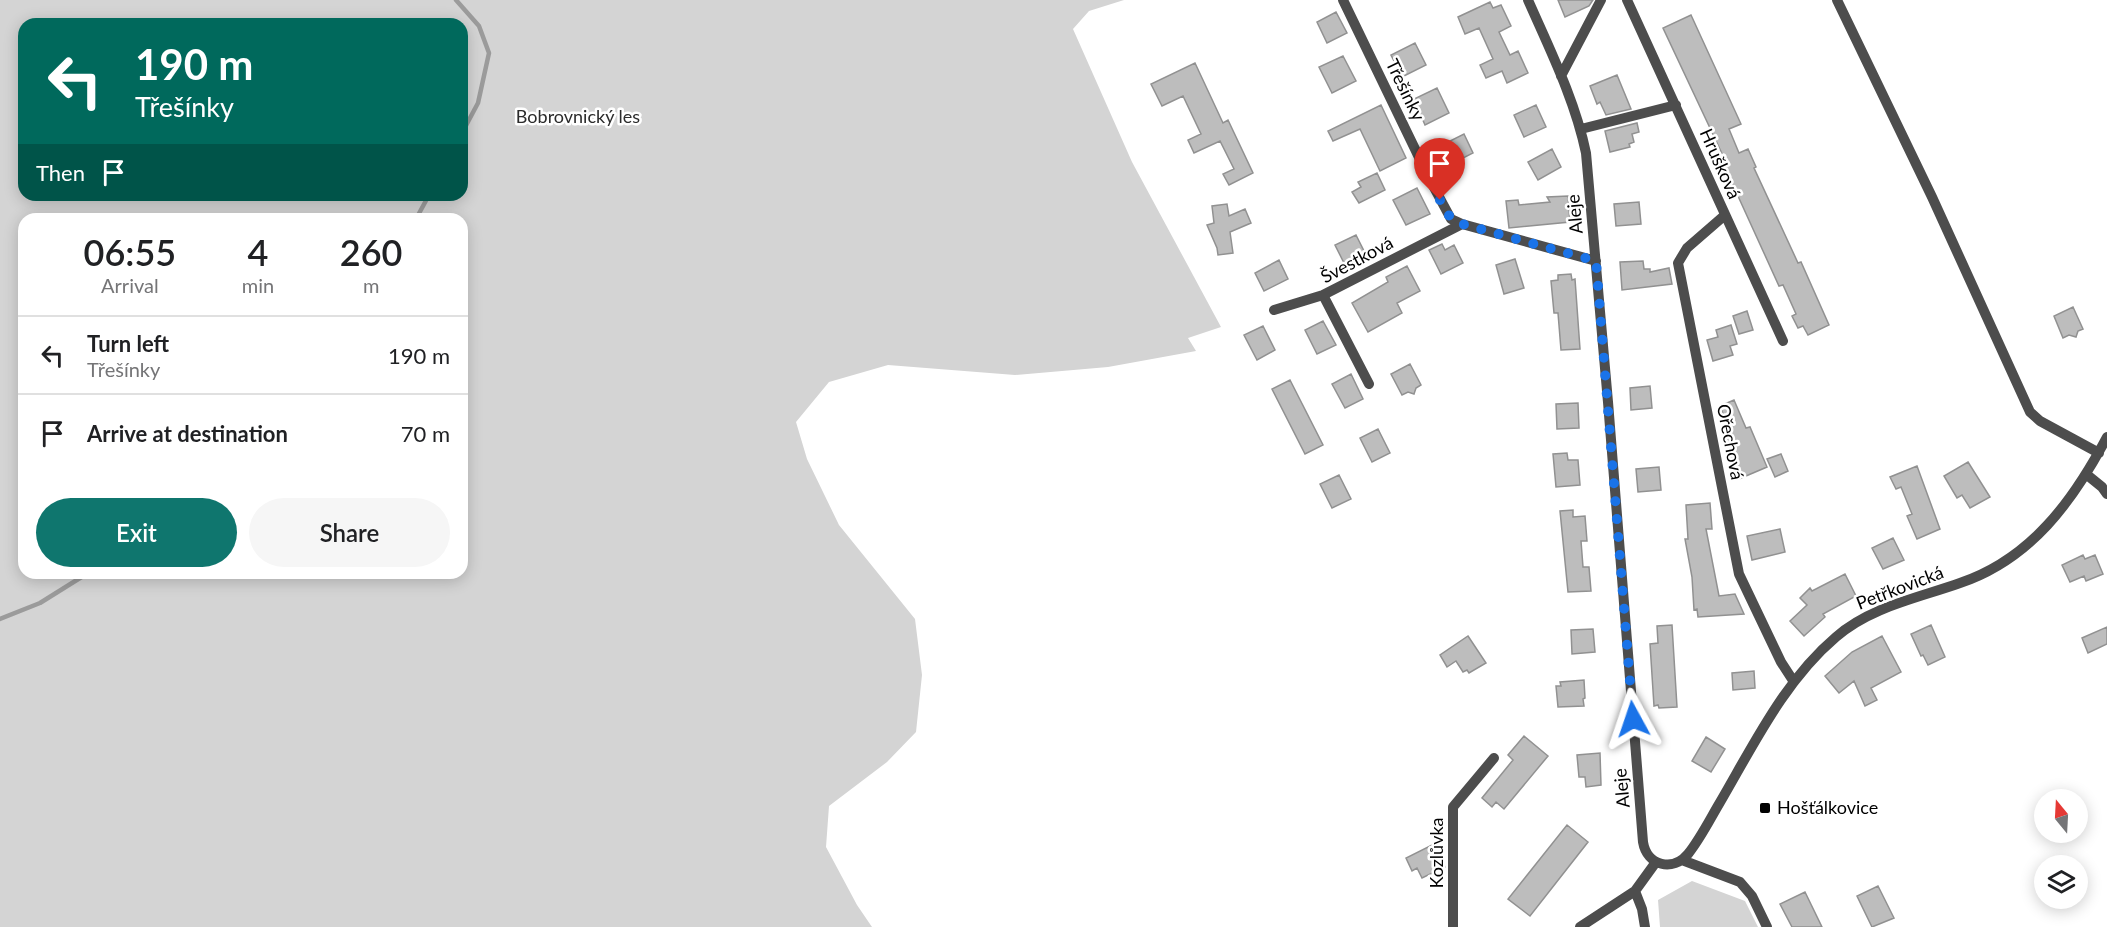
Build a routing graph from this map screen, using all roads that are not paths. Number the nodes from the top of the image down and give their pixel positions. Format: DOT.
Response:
graph roads {
  1 [pos="1343,0"];
  2 [pos="1528,0"];
  3 [pos="1601,0"];
  4 [pos="1627,0"];
  5 [pos="1837,0"];
  6 [pos="1561,76"];
  7 [pos="1676,105"];
  8 [pos="1581,129"];
  9 [pos="1725,215"];
  10 [pos="1462,224"];
  11 [pos="1596,261"];
  12 [pos="1323,295"];
  13 [pos="1274,309"];
  14 [pos="1784,341"];
  15 [pos="1369,384"];
  16 [pos="2107,437"];
  17 [pos="2099,453"];
  18 [pos="2086,474"];
  19 [pos="2107,494"];
  20 [pos="1794,682"];
  21 [pos="1494,758"];
  22 [pos="1682,860"];
  23 [pos="1656,862"];
  24 [pos="1635,891"];
  25 [pos="1453,927"];
  26 [pos="1580,927"];
  27 [pos="1645,927"];
  28 [pos="1767,927"];
  1 -- 10 [label="street, Třešínky"];
  2 -- 6 [label="street, Aleje"];
  3 -- 6 [label="street"];
  4 -- 7 [label="street, Hrušková"];
  5 -- 17 [label="street"];
  6 -- 8 [label="street, Aleje"];
  7 -- 8 [label="street"];
  7 -- 9 [label="street, Hrušková"];
  8 -- 11 [label="street, Aleje"];
  9 -- 14 [label="street, Hrušková"];
  9 -- 20 [label="street, Ořechová"];
  10 -- 11 [label="street"];
  10 -- 12 [label="street, Švestková"];
  11 -- 23 [label="street, Aleje"];
  12 -- 13 [label="street"];
  12 -- 15 [label="street, Švestková"];
  16 -- 17 [label="street, Petřkovická"];
  17 -- 18 [label="street, Petřkovická"];
  18 -- 19 [label="street"];
  18 -- 20 [label="street, Petřkovická"];
  20 -- 22 [label="street, Petřkovická"];
  21 -- 25 [label="street, Kozlůvka"];
  22 -- 23 [label="street"];
  22 -- 28 [label="street"];
  23 -- 24 [label="street"];
  24 -- 26 [label="street"];
  24 -- 27 [label="street"];
}
